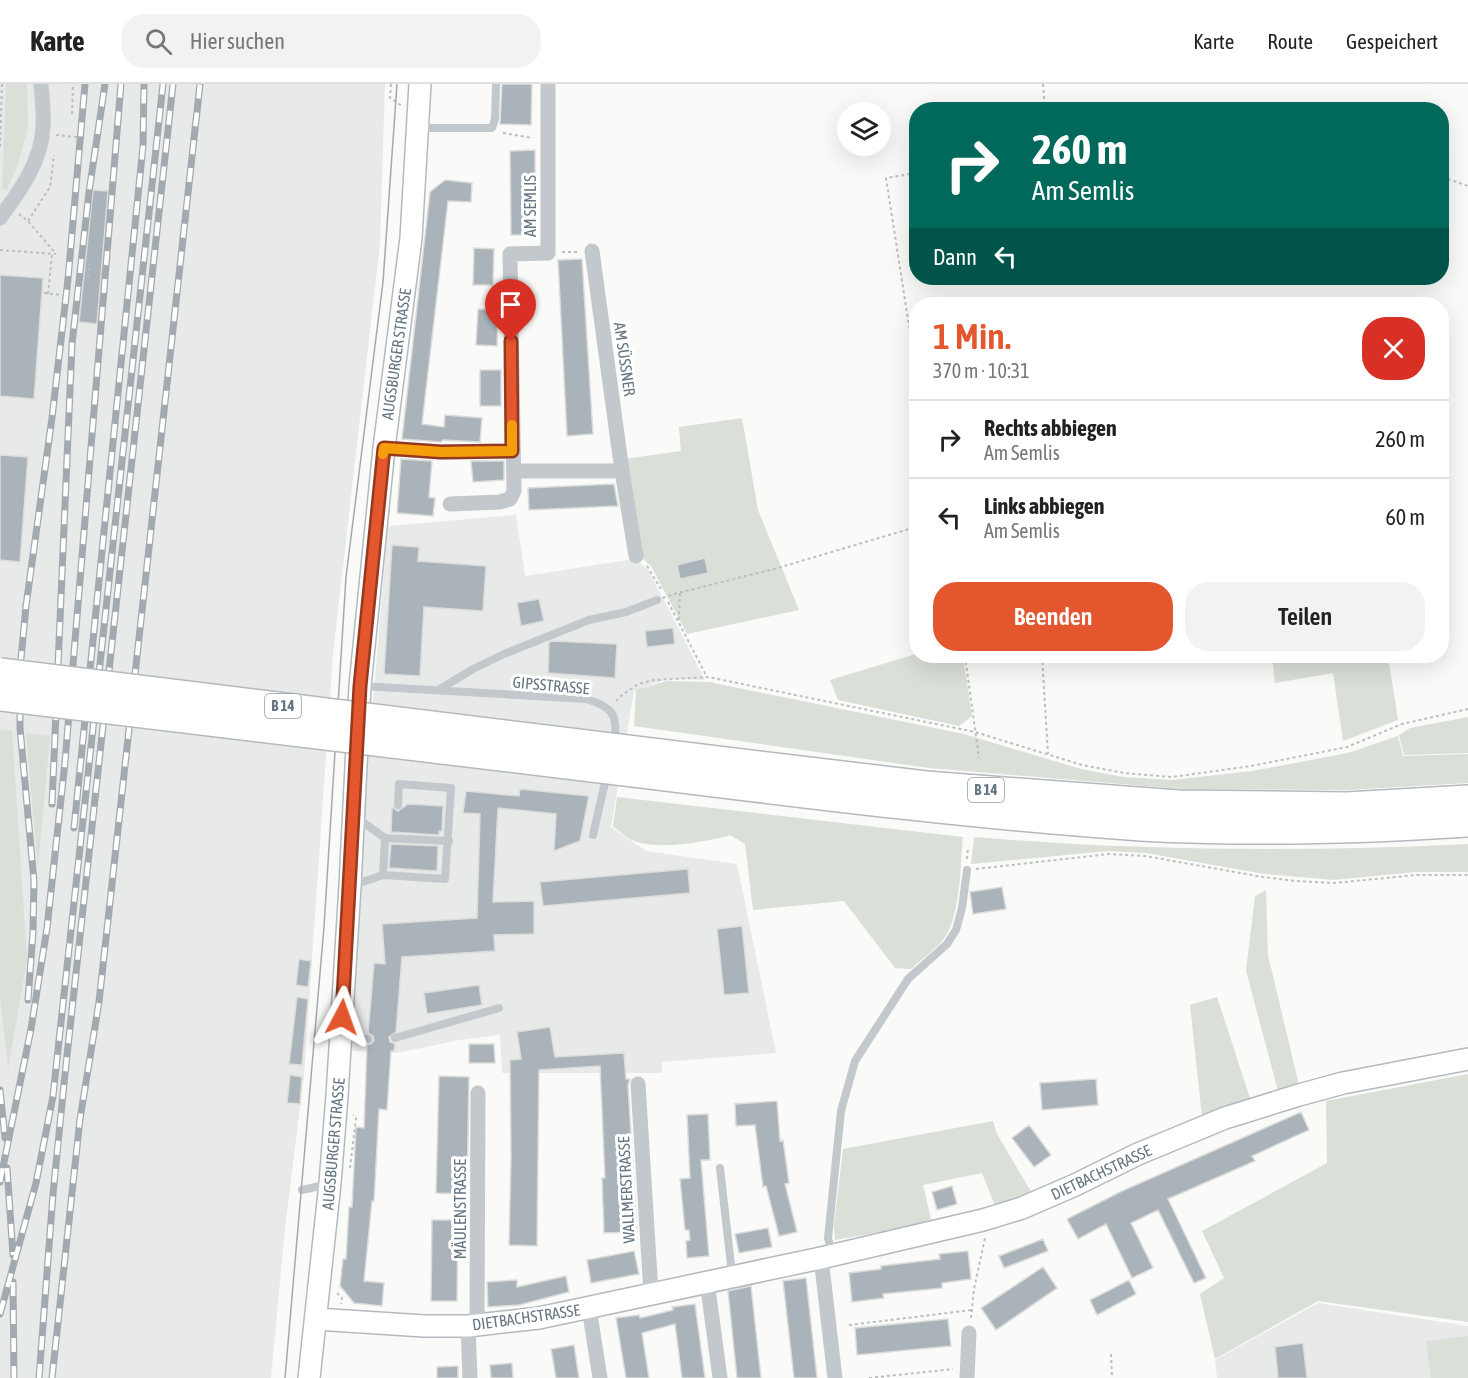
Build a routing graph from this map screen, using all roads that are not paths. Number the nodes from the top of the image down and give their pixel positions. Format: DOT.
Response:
graph roads {
  1 [pos="41,84"];
  2 [pos="420,84"];
  3 [pos="496,84"];
  4 [pos="548,84"];
  5 [pos="419,126"];
  6 [pos="0,218"];
  7 [pos="592,251"];
  8 [pos="384,448"];
  9 [pos="512,451"];
  10 [pos="514,471"];
  11 [pos="622,471"];
  12 [pos="450,504"];
  13 [pos="636,556"];
  14 [pos="657,600"];
  15 [pos="0,665"];
  16 [pos="0,672"];
  17 [pos="50,678"];
  18 [pos="360,686"];
  19 [pos="439,690"];
  20 [pos="0,697"];
  21 [pos="0,708"];
  22 [pos="90,708"];
  23 [pos="659,765"];
  24 [pos="1468,799"];
  25 [pos="398,805"];
  26 [pos="354,816"];
  27 [pos="1468,822"];
  28 [pos="397,829"];
  29 [pos="593,835"];
  30 [pos="385,838"];
  31 [pos="397,838"];
  32 [pos="449,841"];
  33 [pos="967,870"];
  34 [pos="383,875"];
  35 [pos="350,886"];
  36 [pos="499,1008"];
  37 [pos="341,1038"];
  38 [pos="395,1038"];
  39 [pos="368,1039"];
  40 [pos="1468,1059"];
  41 [pos="638,1084"];
  42 [pos="478,1093"];
  43 [pos="720,1168"];
  44 [pos="330,1184"];
  45 [pos="302,1190"];
  46 [pos="827,1257"];
  47 [pos="732,1276"];
  48 [pos="707,1281"];
  49 [pos="651,1293"];
  50 [pos="589,1308"];
  51 [pos="316,1319"];
  52 [pos="472,1325"];
  53 [pos="969,1333"];
  54 [pos="968,1373"];
  55 [pos="309,1378"];
  56 [pos="470,1378"];
  57 [pos="600,1378"];
  58 [pos="720,1378"];
  59 [pos="835,1378"];
  1 -- 6 [label="street"];
  2 -- 5 [label="main road, AUGSBURGER STRASSE"];
  3 -- 5 [label="lane"];
  4 -- 9 [label="street, AM SEMLIS"];
  5 -- 8 [label="main road, AUGSBURGER STRASSE"];
  7 -- 11 [label="street, AM SÜSSNER"];
  8 -- 9 [label="street"];
  8 -- 18 [label="main road, AUGSBURGER STRASSE"];
  9 -- 10 [label="street"];
  10 -- 11 [label="street"];
  10 -- 12 [label="street"];
  11 -- 13 [label="street, AM SÜSSNER"];
  14 -- 19 [label="lane"];
  15 -- 17 [label="highway, B 14, bridge"];
  16 -- 17 [label="highway, B 14, bridge"];
  17 -- 23 [label="highway, B 14, bridge"];
  18 -- 19 [label="lane, GIPSSTRASSE"];
  18 -- 26 [label="main road, AUGSBURGER STRASSE"];
  19 -- 29 [label="lane, GIPSSTRASSE"];
  20 -- 22 [label="highway, B 14, bridge"];
  21 -- 22 [label="highway, B 14, bridge"];
  22 -- 23 [label="highway, B 14, bridge"];
  23 -- 24 [label="highway, B 14"];
  23 -- 27 [label="highway, B 14"];
  25 -- 32 [label="lane"];
  26 -- 30 [label="lane"];
  26 -- 35 [label="main road, AUGSBURGER STRASSE"];
  28 -- 31 [label="lane"];
  30 -- 31 [label="lane"];
  30 -- 34 [label="lane"];
  31 -- 32 [label="lane"];
  32 -- 34 [label="lane"];
  33 -- 46 [label="lane"];
  34 -- 35 [label="lane"];
  35 -- 37 [label="main road, AUGSBURGER STRASSE"];
  36 -- 38 [label="lane"];
  37 -- 39 [label="lane"];
  37 -- 44 [label="main road, AUGSBURGER STRASSE"];
  40 -- 46 [label="main road, DIETBACHSTRASSE"];
  41 -- 49 [label="street, WALLMERSTRASSE"];
  42 -- 52 [label="street, MÄULENSTRASSE"];
  43 -- 47 [label="lane"];
  44 -- 45 [label="lane"];
  44 -- 51 [label="main road, AUGSBURGER STRASSE"];
  46 -- 47 [label="main road, DIETBACHSTRASSE"];
  46 -- 59 [label="street"];
  47 -- 48 [label="main road, DIETBACHSTRASSE"];
  48 -- 49 [label="main road, DIETBACHSTRASSE"];
  48 -- 58 [label="street"];
  49 -- 50 [label="main road, DIETBACHSTRASSE"];
  50 -- 52 [label="main road, DIETBACHSTRASSE"];
  50 -- 57 [label="street"];
  51 -- 52 [label="main road, DIETBACHSTRASSE"];
  51 -- 55 [label="main road, AUGSBURGER STRASSE"];
  52 -- 56 [label="street, MÄULENSTRASSE"];
  53 -- 54 [label="street"];
}
